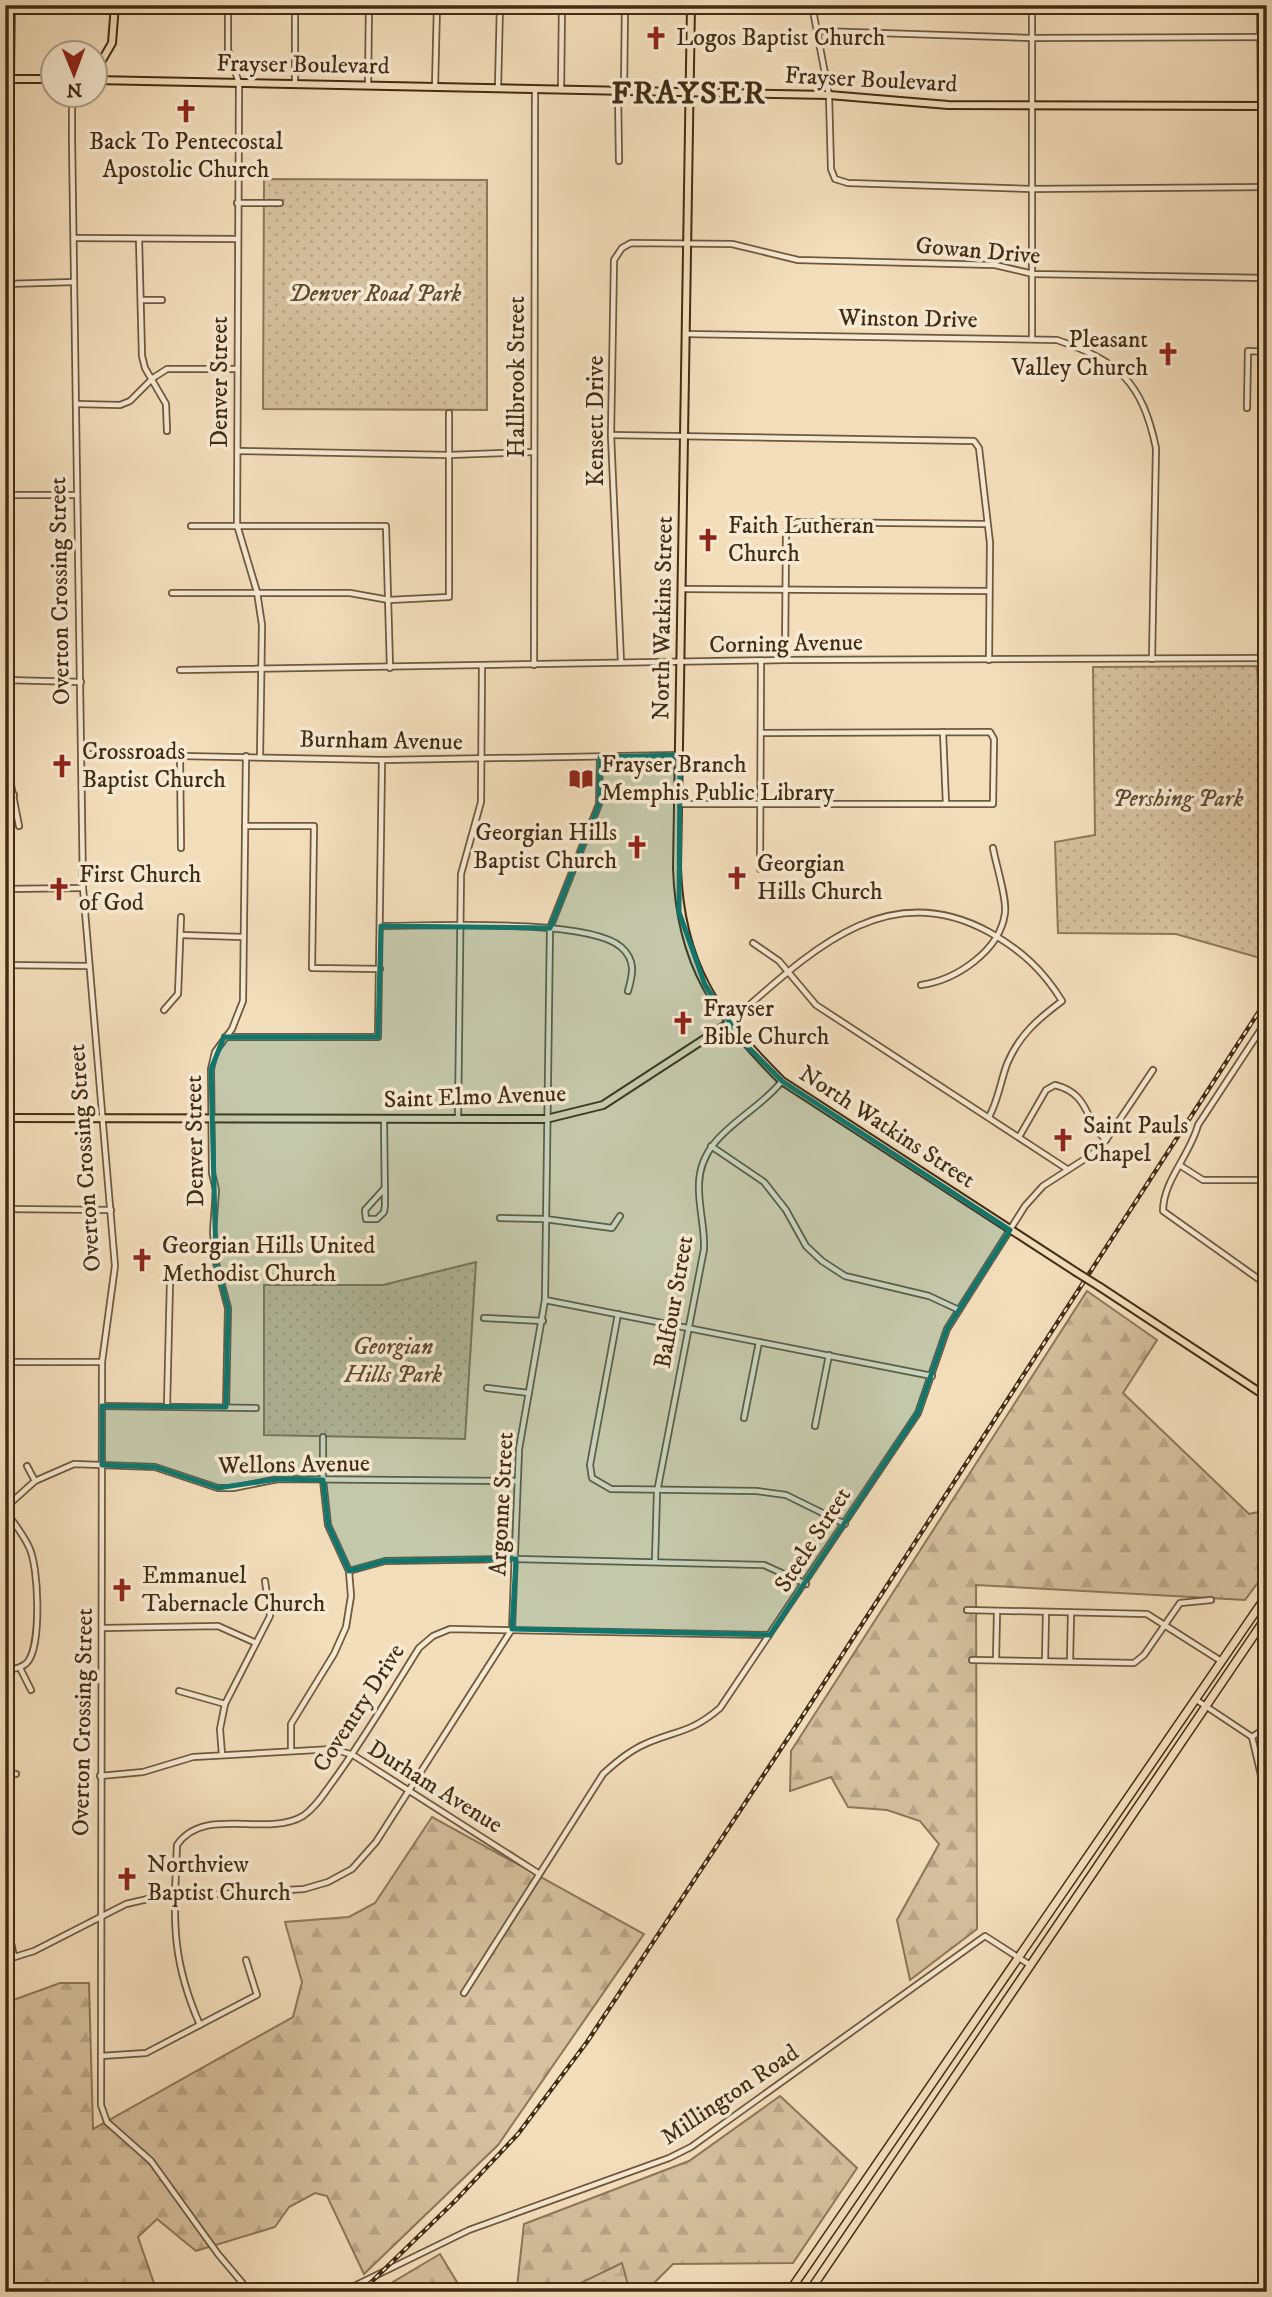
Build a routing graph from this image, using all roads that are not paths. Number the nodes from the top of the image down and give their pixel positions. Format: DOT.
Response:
graph roads {
  1 [pos="12,5"];
  2 [pos="115,5"];
  3 [pos="228,5"];
  4 [pos="295,5"];
  5 [pos="369,5"];
  6 [pos="437,5"];
  7 [pos="500,5"];
  8 [pos="562,5"];
  9 [pos="625,5"];
  10 [pos="691,5"];
  11 [pos="813,5"];
  12 [pos="1031,5"];
  13 [pos="1260,5"];
  14 [pos="818,31"];
  15 [pos="1264,37"];
  16 [pos="1031,38"];
  17 [pos="108,50"];
  18 [pos="8,79"];
  19 [pos="38,79"];
  20 [pos="108,80"];
  21 [pos="239,83"];
  22 [pos="295,84"];
  23 [pos="368,86"];
  24 [pos="435,88"];
  25 [pos="498,88"];
  26 [pos="535,89"];
  27 [pos="561,90"];
  28 [pos="621,91"];
  29 [pos="691,92"];
  30 [pos="828,95"];
  31 [pos="1030,106"];
  32 [pos="1264,106"];
  33 [pos="74,108"];
  34 [pos="619,161"];
  35 [pos="1267,187"];
  36 [pos="1031,189"];
  37 [pos="237,203"];
  38 [pos="280,203"];
  39 [pos="74,238"];
  40 [pos="139,239"];
  41 [pos="237,239"];
  42 [pos="688,243"];
  43 [pos="1033,274"];
  44 [pos="1267,278"];
  45 [pos="74,282"];
  46 [pos="5,284"];
  47 [pos="142,300"];
  48 [pos="162,300"];
  49 [pos="684,334"];
  50 [pos="1032,338"];
  51 [pos="1267,352"];
  52 [pos="237,369"];
  53 [pos="153,378"];
  54 [pos="77,404"];
  55 [pos="5,405"];
  56 [pos="1247,408"];
  57 [pos="449,414"];
  58 [pos="167,431"];
  59 [pos="611,435"];
  60 [pos="684,436"];
  61 [pos="6,451"];
  62 [pos="238,452"];
  63 [pos="534,452"];
  64 [pos="449,455"];
  65 [pos="9,495"];
  66 [pos="78,495"];
  67 [pos="7,509"];
  68 [pos="985,524"];
  69 [pos="191,526"];
  70 [pos="237,526"];
  71 [pos="6,570"];
  72 [pos="786,588"];
  73 [pos="682,589"];
  74 [pos="257,592"];
  75 [pos="989,592"];
  76 [pos="172,593"];
  77 [pos="389,600"];
  78 [pos="1266,658"];
  79 [pos="1152,659"];
  80 [pos="785,660"];
  81 [pos="989,660"];
  82 [pos="621,662"];
  83 [pos="761,662"];
  84 [pos="682,663"];
  85 [pos="534,665"];
  86 [pos="482,667"];
  87 [pos="390,668"];
  88 [pos="180,670"];
  89 [pos="261,670"];
  90 [pos="1266,679"];
  91 [pos="5,680"];
  92 [pos="81,681"];
  93 [pos="1267,708"];
  94 [pos="943,732"];
  95 [pos="762,733"];
  96 [pos="5,754"];
  97 [pos="82,754"];
  98 [pos="680,755"];
  99 [pos="180,756"];
  100 [pos="246,756"];
  101 [pos="260,757"];
  102 [pos="600,757"];
  103 [pos="482,759"];
  104 [pos="382,760"];
  105 [pos="5,795"];
  106 [pos="14,795"];
  107 [pos="680,804"];
  108 [pos="946,804"];
  109 [pos="761,805"];
  110 [pos="19,826"];
  111 [pos="245,827"];
  112 [pos="181,848"];
  113 [pos="993,848"];
  114 [pos="760,869"];
  115 [pos="5,888"];
  116 [pos="83,888"];
  117 [pos="181,917"];
  118 [pos="381,926"];
  119 [pos="459,927"];
  120 [pos="550,928"];
  121 [pos="181,935"];
  122 [pos="995,936"];
  123 [pos="243,937"];
  124 [pos="753,943"];
  125 [pos="5,965"];
  126 [pos="89,966"];
  127 [pos="380,970"];
  128 [pos="788,971"];
  129 [pos="921,985"];
  130 [pos="628,991"];
  131 [pos="164,1010"];
  132 [pos="1267,1020"];
  133 [pos="729,1023"];
  134 [pos="224,1037"];
  135 [pos="1153,1070"];
  136 [pos="782,1081"];
  137 [pos="989,1117"];
  138 [pos="5,1118"];
  139 [pos="103,1118"];
  140 [pos="458,1118"];
  141 [pos="210,1119"];
  142 [pos="384,1119"];
  143 [pos="546,1119"];
  144 [pos="1019,1137"];
  145 [pos="1106,1140"];
  146 [pos="711,1146"];
  147 [pos="1181,1166"];
  148 [pos="1067,1169"];
  149 [pos="1267,1180"];
  150 [pos="384,1189"];
  151 [pos="5,1209"];
  152 [pos="111,1210"];
  153 [pos="620,1216"];
  154 [pos="500,1218"];
  155 [pos="545,1219"];
  156 [pos="1010,1230"];
  157 [pos="170,1282"];
  158 [pos="1267,1285"];
  159 [pos="545,1300"];
  160 [pos="959,1310"];
  161 [pos="618,1314"];
  162 [pos="484,1318"];
  163 [pos="543,1321"];
  164 [pos="688,1328"];
  165 [pos="759,1342"];
  166 [pos="829,1355"];
  167 [pos="5,1362"];
  168 [pos="102,1362"];
  169 [pos="932,1376"];
  170 [pos="487,1388"];
  171 [pos="529,1393"];
  172 [pos="1267,1397"];
  173 [pos="102,1406"];
  174 [pos="167,1406"];
  175 [pos="226,1406"];
  176 [pos="256,1408"];
  177 [pos="744,1418"];
  178 [pos="815,1426"];
  179 [pos="323,1437"];
  180 [pos="102,1465"];
  181 [pos="27,1466"];
  182 [pos="323,1480"];
  183 [pos="35,1481"];
  184 [pos="517,1481"];
  185 [pos="657,1492"];
  186 [pos="5,1509"];
  187 [pos="845,1524"];
  188 [pos="516,1559"];
  189 [pos="655,1561"];
  190 [pos="349,1571"];
  191 [pos="265,1581"];
  192 [pos="806,1584"];
  193 [pos="1267,1595"];
  194 [pos="1211,1600"];
  195 [pos="967,1610"];
  196 [pos="997,1612"];
  197 [pos="1046,1612"];
  198 [pos="1256,1612"];
  199 [pos="1072,1613"];
  200 [pos="1266,1617"];
  201 [pos="1164,1626"];
  202 [pos="104,1628"];
  203 [pos="512,1629"];
  204 [pos="770,1635"];
  205 [pos="256,1643"];
  206 [pos="1230,1650"];
  207 [pos="1240,1656"];
  208 [pos="972,1660"];
  209 [pos="996,1660"];
  210 [pos="1045,1661"];
  211 [pos="1070,1661"];
  212 [pos="1222,1661"];
  213 [pos="20,1668"];
  214 [pos="5,1670"];
  215 [pos="31,1690"];
  216 [pos="179,1691"];
  217 [pos="1194,1698"];
  218 [pos="225,1704"];
  219 [pos="1206,1707"];
  220 [pos="1267,1727"];
  221 [pos="1252,1737"];
  222 [pos="291,1750"];
  223 [pos="222,1755"];
  224 [pos="352,1755"];
  225 [pos="5,1773"];
  226 [pos="16,1774"];
  227 [pos="100,1776"];
  228 [pos="408,1793"];
  229 [pos="1267,1801"];
  230 [pos="538,1873"];
  231 [pos="5,1874"];
  232 [pos="175,1898"];
  233 [pos="7,1904"];
  234 [pos="100,1918"];
  235 [pos="14,1957"];
  236 [pos="1019,1958"];
  237 [pos="5,1960"];
  238 [pos="246,1960"];
  239 [pos="1030,1966"];
  240 [pos="464,1993"];
  241 [pos="200,2025"];
  242 [pos="101,2056"];
  243 [pos="250,2292"];
  244 [pos="342,2292"];
  245 [pos="789,2292"];
  246 [pos="809,2292"];
  1 -- 18 [label="street"];
  2 -- 17 [label="main road"];
  3 -- 21 [label="street, Denver Street"];
  4 -- 22 [label="street"];
  5 -- 23 [label="street"];
  6 -- 24 [label="street"];
  7 -- 25 [label="street"];
  8 -- 27 [label="street"];
  9 -- 28 [label="street"];
  10 -- 29 [label="main road, North Watkins Street"];
  11 -- 14 [label="street"];
  12 -- 16 [label="street"];
  13 -- 15 [label="street"];
  14 -- 16 [label="street"];
  14 -- 30 [label="street"];
  15 -- 16 [label="street"];
  15 -- 32 [label="street"];
  16 -- 31 [label="street"];
  18 -- 19 [label="main road"];
  20 -- 21 [label="main road, Frayser Boulevard"];
  21 -- 22 [label="main road, Frayser Boulevard"];
  21 -- 37 [label="street, Denver Street"];
  22 -- 23 [label="main road, Frayser Boulevard"];
  23 -- 24 [label="main road, Frayser Boulevard"];
  24 -- 25 [label="main road, Frayser Boulevard"];
  25 -- 26 [label="main road, Frayser Boulevard"];
  26 -- 27 [label="main road, Frayser Boulevard"];
  26 -- 63 [label="street, Hallbrook Street"];
  27 -- 28 [label="main road, Frayser Boulevard"];
  28 -- 29 [label="main road, Frayser Boulevard"];
  28 -- 34 [label="street"];
  29 -- 30 [label="main road, Frayser Boulevard"];
  29 -- 42 [label="main road, North Watkins Street"];
  30 -- 31 [label="main road, Frayser Boulevard"];
  30 -- 36 [label="street"];
  31 -- 32 [label="main road, Frayser Boulevard"];
  31 -- 36 [label="street"];
  33 -- 39 [label="street, Overton Crossing Street"];
  35 -- 36 [label="street"];
  36 -- 43 [label="street"];
  37 -- 38 [label="street"];
  37 -- 41 [label="street, Denver Street"];
  39 -- 40 [label="street"];
  39 -- 45 [label="street, Overton Crossing Street"];
  40 -- 41 [label="street"];
  40 -- 47 [label="street"];
  41 -- 52 [label="street, Denver Street"];
  42 -- 43 [label="street, Gowan Drive"];
  42 -- 49 [label="main road, North Watkins Street"];
  42 -- 59 [label="street, Kensett Drive"];
  43 -- 44 [label="street, Gowan Drive"];
  43 -- 50 [label="street"];
  45 -- 46 [label="street"];
  45 -- 54 [label="street, Overton Crossing Street"];
  47 -- 48 [label="street"];
  47 -- 53 [label="street"];
  49 -- 50 [label="street, Winston Drive"];
  49 -- 60 [label="main road, North Watkins Street"];
  50 -- 79 [label="street, Winston Drive"];
  51 -- 56 [label="street"];
  52 -- 53 [label="street"];
  52 -- 62 [label="street, Denver Street"];
  53 -- 54 [label="street"];
  53 -- 58 [label="street"];
  54 -- 66 [label="street, Overton Crossing Street"];
  55 -- 61 [label="street"];
  57 -- 64 [label="street"];
  59 -- 60 [label="street"];
  59 -- 82 [label="street, Kensett Drive"];
  60 -- 68 [label="street"];
  60 -- 73 [label="main road, North Watkins Street"];
  61 -- 65 [label="street"];
  62 -- 64 [label="street"];
  62 -- 70 [label="street, Denver Street"];
  63 -- 64 [label="street"];
  63 -- 85 [label="street, Hallbrook Street"];
  64 -- 77 [label="street"];
  65 -- 66 [label="street"];
  65 -- 67 [label="street"];
  66 -- 92 [label="street, Overton Crossing Street"];
  67 -- 71 [label="street"];
  68 -- 72 [label="street"];
  68 -- 75 [label="street"];
  69 -- 70 [label="street"];
  70 -- 74 [label="street, Denver Street"];
  70 -- 77 [label="street"];
  72 -- 73 [label="street"];
  72 -- 75 [label="street"];
  72 -- 80 [label="street"];
  73 -- 84 [label="main road, North Watkins Street"];
  74 -- 76 [label="street"];
  74 -- 77 [label="street"];
  74 -- 89 [label="street, Denver Street"];
  75 -- 81 [label="street"];
  77 -- 87 [label="street"];
  78 -- 79 [label="street, Corning Avenue"];
  78 -- 90 [label="street"];
  79 -- 81 [label="street, Corning Avenue"];
  80 -- 81 [label="street, Corning Avenue"];
  80 -- 83 [label="street, Corning Avenue"];
  82 -- 84 [label="street, Corning Avenue"];
  82 -- 85 [label="street, Corning Avenue"];
  83 -- 84 [label="street, Corning Avenue"];
  83 -- 95 [label="street"];
  84 -- 98 [label="main road, North Watkins Street"];
  85 -- 86 [label="street, Corning Avenue"];
  86 -- 87 [label="street, Corning Avenue"];
  86 -- 103 [label="street"];
  87 -- 89 [label="street, Corning Avenue"];
  88 -- 89 [label="street, Corning Avenue"];
  89 -- 101 [label="street, Denver Street"];
  90 -- 93 [label="street"];
  91 -- 92 [label="street"];
  92 -- 97 [label="street, Overton Crossing Street"];
  94 -- 95 [label="street"];
  94 -- 108 [label="street"];
  94 -- 108 [label="street"];
  95 -- 109 [label="street"];
  96 -- 106 [label="street"];
  97 -- 99 [label="street, Burnham Avenue"];
  97 -- 116 [label="street, Overton Crossing Street"];
  98 -- 102 [label="street, Burnham Avenue"];
  98 -- 107 [label="main road, North Watkins Street"];
  99 -- 100 [label="street, Burnham Avenue"];
  99 -- 112 [label="street"];
  100 -- 101 [label="street, Burnham Avenue"];
  100 -- 111 [label="street, Denver Street"];
  101 -- 104 [label="street, Burnham Avenue"];
  102 -- 103 [label="street, Burnham Avenue"];
  102 -- 120 [label="street, Argonne Street"];
  103 -- 104 [label="street, Burnham Avenue"];
  103 -- 119 [label="street"];
  104 -- 118 [label="street"];
  105 -- 106 [label="street"];
  106 -- 110 [label="street"];
  107 -- 109 [label="street"];
  107 -- 133 [label="main road, North Watkins Street"];
  108 -- 109 [label="street"];
  109 -- 114 [label="street"];
  111 -- 123 [label="street, Denver Street"];
  111 -- 127 [label="street"];
  113 -- 122 [label="street"];
  115 -- 116 [label="street"];
  116 -- 126 [label="street, Overton Crossing Street"];
  117 -- 121 [label="street"];
  118 -- 119 [label="street"];
  118 -- 127 [label="street"];
  119 -- 120 [label="street"];
  119 -- 140 [label="street"];
  120 -- 130 [label="street"];
  120 -- 143 [label="street, Argonne Street"];
  121 -- 123 [label="street"];
  121 -- 131 [label="street"];
  122 -- 128 [label="street, Saint Elmo Avenue"];
  122 -- 129 [label="street"];
  122 -- 137 [label="street, Saint Elmo Avenue"];
  123 -- 134 [label="street, Denver Street"];
  124 -- 128 [label="street"];
  125 -- 126 [label="street"];
  126 -- 139 [label="street, Overton Crossing Street"];
  127 -- 134 [label="street"];
  128 -- 133 [label="street, Saint Elmo Avenue"];
  128 -- 137 [label="street"];
  132 -- 147 [label="street"];
  133 -- 136 [label="main road, North Watkins Street"];
  133 -- 143 [label="main road, Saint Elmo Avenue"];
  134 -- 141 [label="street, Denver Street"];
  135 -- 145 [label="street, Steele Street"];
  136 -- 146 [label="street, Balfour Street"];
  136 -- 156 [label="main road, North Watkins Street"];
  137 -- 144 [label="street"];
  138 -- 139 [label="main road, Saint Elmo Avenue"];
  139 -- 141 [label="main road, Saint Elmo Avenue"];
  139 -- 152 [label="street, Overton Crossing Street"];
  140 -- 142 [label="main road, Saint Elmo Avenue"];
  140 -- 143 [label="main road, Saint Elmo Avenue"];
  141 -- 142 [label="main road, Saint Elmo Avenue"];
  141 -- 175 [label="street, Denver Street"];
  142 -- 150 [label="street"];
  143 -- 155 [label="street, Argonne Street"];
  144 -- 145 [label="street"];
  144 -- 148 [label="street"];
  145 -- 148 [label="street, Steele Street"];
  146 -- 160 [label="street"];
  146 -- 164 [label="street, Balfour Street"];
  147 -- 149 [label="street"];
  147 -- 158 [label="street"];
  148 -- 156 [label="street, Steele Street"];
  150 -- 150 [label="street"];
  151 -- 152 [label="street"];
  152 -- 168 [label="street, Overton Crossing Street"];
  153 -- 155 [label="street"];
  154 -- 155 [label="street"];
  155 -- 159 [label="street, Argonne Street"];
  156 -- 160 [label="street, Steele Street"];
  156 -- 172 [label="main road, North Watkins Street, bridge"];
  157 -- 174 [label="street"];
  159 -- 161 [label="street"];
  159 -- 163 [label="street, Argonne Street"];
  160 -- 169 [label="street, Steele Street"];
  161 -- 164 [label="street"];
  161 -- 185 [label="street"];
  162 -- 163 [label="street"];
  163 -- 171 [label="street, Argonne Street"];
  164 -- 165 [label="street"];
  164 -- 185 [label="street, Balfour Street"];
  165 -- 166 [label="street"];
  165 -- 177 [label="street"];
  166 -- 169 [label="street"];
  166 -- 178 [label="street"];
  167 -- 168 [label="street"];
  168 -- 173 [label="street, Overton Crossing Street"];
  169 -- 187 [label="street, Steele Street"];
  170 -- 171 [label="street"];
  171 -- 184 [label="street, Argonne Street"];
  173 -- 174 [label="street"];
  173 -- 180 [label="street, Overton Crossing Street"];
  174 -- 175 [label="street"];
  175 -- 176 [label="street"];
  179 -- 182 [label="street"];
  180 -- 182 [label="street, Wellons Avenue"];
  180 -- 183 [label="street, Wellons Avenue"];
  180 -- 202 [label="street, Overton Crossing Street"];
  181 -- 183 [label="street"];
  182 -- 184 [label="street, Wellons Avenue"];
  182 -- 190 [label="street"];
  183 -- 186 [label="street, Wellons Avenue"];
  184 -- 188 [label="street, Argonne Street"];
  185 -- 187 [label="street"];
  185 -- 189 [label="street, Balfour Street"];
  186 -- 213 [label="street"];
  187 -- 192 [label="street, Steele Street"];
  188 -- 189 [label="street"];
  188 -- 190 [label="street"];
  188 -- 203 [label="street, Argonne Street"];
  189 -- 192 [label="street"];
  190 -- 222 [label="street"];
  191 -- 205 [label="street"];
  192 -- 204 [label="street, Steele Street"];
  193 -- 198 [label="highway"];
  194 -- 201 [label="street"];
  195 -- 196 [label="street"];
  196 -- 197 [label="street"];
  196 -- 209 [label="street"];
  197 -- 199 [label="street"];
  197 -- 210 [label="street"];
  198 -- 200 [label="highway"];
  198 -- 206 [label="highway"];
  199 -- 201 [label="street"];
  199 -- 211 [label="street"];
  200 -- 207 [label="highway"];
  201 -- 211 [label="street"];
  201 -- 212 [label="street"];
  202 -- 205 [label="street"];
  202 -- 227 [label="street, Overton Crossing Street"];
  203 -- 204 [label="street, Coventry Drive"];
  203 -- 224 [label="street, Coventry Drive"];
  203 -- 228 [label="street, Argonne Street"];
  204 -- 230 [label="street, Steele Street"];
  205 -- 218 [label="street"];
  206 -- 207 [label="highway"];
  206 -- 212 [label="highway"];
  207 -- 219 [label="highway"];
  208 -- 209 [label="street"];
  209 -- 210 [label="street"];
  210 -- 211 [label="street"];
  212 -- 217 [label="highway"];
  213 -- 214 [label="street"];
  213 -- 215 [label="street"];
  216 -- 218 [label="street"];
  217 -- 219 [label="street"];
  217 -- 236 [label="highway"];
  218 -- 223 [label="street"];
  219 -- 221 [label="street"];
  219 -- 239 [label="highway"];
  220 -- 221 [label="street"];
  221 -- 229 [label="street"];
  222 -- 223 [label="street, Durham Avenue"];
  222 -- 224 [label="street, Durham Avenue"];
  223 -- 227 [label="street, Durham Avenue"];
  224 -- 228 [label="street, Durham Avenue"];
  224 -- 232 [label="street, Coventry Drive"];
  225 -- 226 [label="street"];
  227 -- 234 [label="street, Overton Crossing Street"];
  228 -- 230 [label="street, Durham Avenue"];
  228 -- 232 [label="street, Argonne Street"];
  230 -- 240 [label="street, Steele Street"];
  231 -- 233 [label="street"];
  232 -- 234 [label="street, Argonne Street"];
  232 -- 241 [label="street, Coventry Drive"];
  233 -- 235 [label="street"];
  234 -- 235 [label="street, Argonne Street"];
  234 -- 242 [label="street, Overton Crossing Street"];
  235 -- 237 [label="street, Argonne Street"];
  236 -- 239 [label="street, Millington Road"];
  236 -- 244 [label="street, Millington Road"];
  236 -- 245 [label="highway"];
  238 -- 241 [label="street"];
  239 -- 246 [label="highway"];
  241 -- 242 [label="street"];
  242 -- 243 [label="street, Overton Crossing Street"];
}
